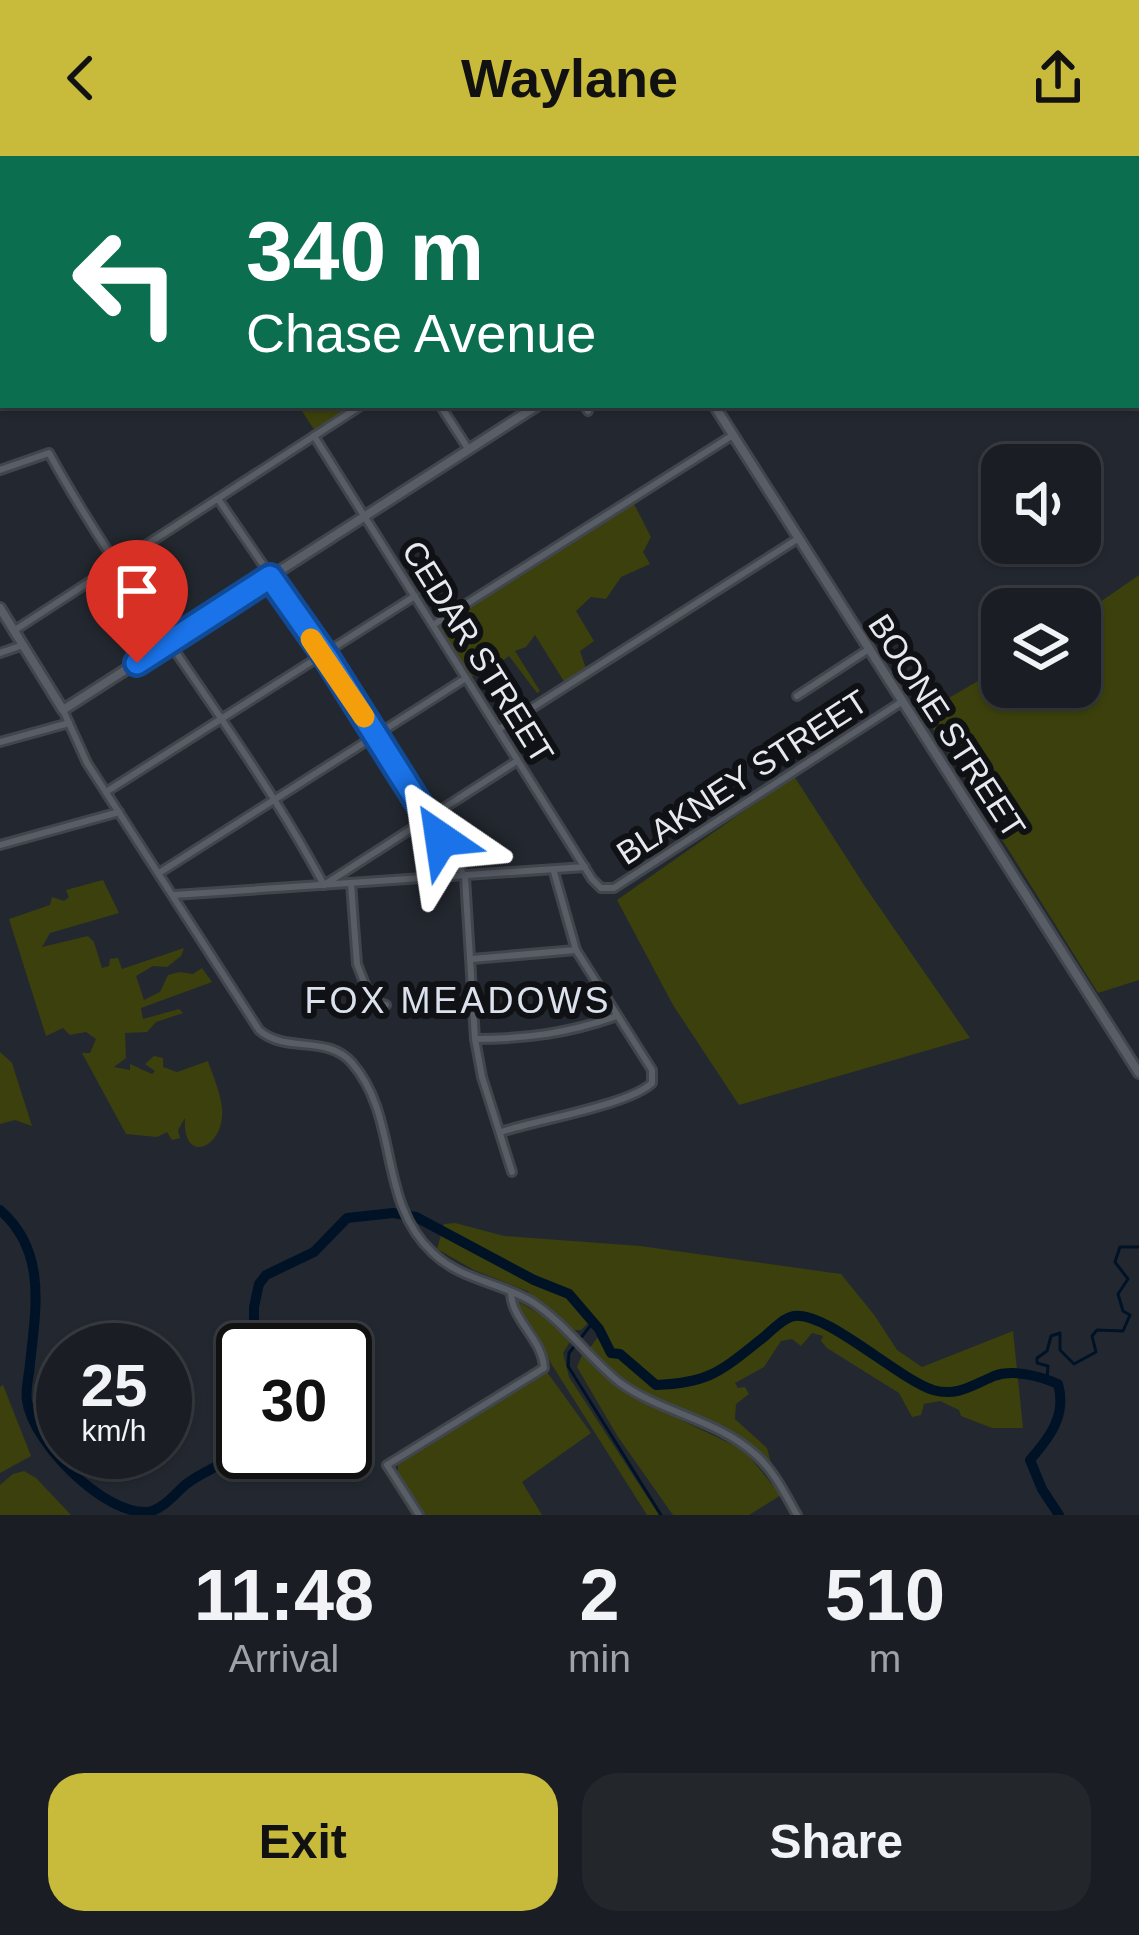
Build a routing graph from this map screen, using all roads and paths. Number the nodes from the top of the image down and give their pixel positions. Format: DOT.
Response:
graph roads {
  1 [pos="357,408"];
  2 [pos="442,408"];
  3 [pos="533,408"];
  4 [pos="716,408"];
  5 [pos="733,434"];
  6 [pos="314,436"];
  7 [pos="469,450"];
  8 [pos="0,470"];
  9 [pos="218,499"];
  10 [pos="364,516"];
  11 [pos="799,538"];
  12 [pos="118,563"];
  13 [pos="270,577"];
  14 [pos="415,596"];
  15 [pos="0,608"];
  16 [pos="433,625"];
  17 [pos="14,630"];
  18 [pos="171,642"];
  19 [pos="23,644"];
  20 [pos="869,649"];
  21 [pos="0,652"];
  22 [pos="323,655"];
  23 [pos="466,678"];
  24 [pos="797,696"];
  25 [pos="903,701"];
  26 [pos="63,710"];
  27 [pos="222,719"];
  28 [pos="69,723"];
  29 [pos="499,729"];
  30 [pos="375,735"];
  31 [pos="0,742"];
  32 [pos="518,760"];
  33 [pos="106,792"];
  34 [pos="273,801"];
  35 [pos="119,812"];
  36 [pos="427,817"];
  37 [pos="0,845"];
  38 [pos="585,867"];
  39 [pos="554,872"];
  40 [pos="159,873"];
  41 [pos="465,877"];
  42 [pos="351,884"];
  43 [pos="324,885"];
  44 [pos="605,890"];
  45 [pos="174,895"];
  46 [pos="576,950"];
  47 [pos="471,958"];
  48 [pos="386,1005"];
  49 [pos="616,1016"];
  50 [pos="475,1039"];
  51 [pos="1139,1072"];
  52 [pos="501,1132"];
  53 [pos="512,1172"];
  54 [pos="511,1292"];
  55 [pos="419,1515"];
  56 [pos="797,1515"];
  1 -- 6 [label="street"];
  2 -- 7 [label="street"];
  3 -- 7 [label="street"];
  4 -- 5 [label="street, BOONE STREET"];
  5 -- 11 [label="street, BOONE STREET"];
  5 -- 16 [label="street"];
  6 -- 9 [label="street"];
  6 -- 10 [label="street, CEDAR STREET"];
  7 -- 10 [label="street"];
  8 -- 12 [label="street"];
  9 -- 12 [label="street"];
  9 -- 13 [label="street"];
  10 -- 13 [label="street"];
  10 -- 14 [label="street, CEDAR STREET"];
  11 -- 20 [label="street, BOONE STREET"];
  11 -- 29 [label="street"];
  12 -- 17 [label="street"];
  12 -- 18 [label="street"];
  13 -- 18 [label="street"];
  13 -- 22 [label="street"];
  14 -- 16 [label="street, CEDAR STREET"];
  14 -- 22 [label="street"];
  15 -- 17 [label="street"];
  16 -- 23 [label="street, CEDAR STREET"];
  17 -- 19 [label="street"];
  18 -- 26 [label="street"];
  18 -- 27 [label="street"];
  19 -- 21 [label="street"];
  19 -- 26 [label="street"];
  20 -- 24 [label="street"];
  20 -- 25 [label="street, BOONE STREET"];
  22 -- 27 [label="street"];
  22 -- 30 [label="street"];
  23 -- 29 [label="street, CEDAR STREET"];
  23 -- 30 [label="street"];
  25 -- 44 [label="street, BLAKNEY STREET"];
  25 -- 51 [label="street, BOONE STREET"];
  26 -- 28 [label="street"];
  27 -- 33 [label="street"];
  27 -- 34 [label="street"];
  28 -- 31 [label="street"];
  28 -- 33 [label="street"];
  29 -- 32 [label="street, CEDAR STREET"];
  30 -- 34 [label="street"];
  30 -- 36 [label="street"];
  32 -- 36 [label="street"];
  32 -- 38 [label="street, CEDAR STREET"];
  33 -- 35 [label="street"];
  34 -- 40 [label="street"];
  34 -- 43 [label="street"];
  35 -- 37 [label="street"];
  35 -- 40 [label="street"];
  36 -- 41 [label="street"];
  36 -- 43 [label="street"];
  38 -- 39 [label="street"];
  38 -- 44 [label="street, CEDAR STREET"];
  39 -- 41 [label="street"];
  39 -- 46 [label="street"];
  40 -- 45 [label="street"];
  41 -- 42 [label="street"];
  41 -- 47 [label="street"];
  42 -- 43 [label="street"];
  42 -- 48 [label="street"];
  43 -- 45 [label="street"];
  45 -- 54 [label="street"];
  46 -- 47 [label="street"];
  46 -- 49 [label="street"];
  47 -- 50 [label="street"];
  49 -- 50 [label="street"];
  49 -- 52 [label="street"];
  50 -- 52 [label="street"];
  52 -- 53 [label="street"];
  54 -- 55 [label="street"];
  54 -- 56 [label="street"];
}
